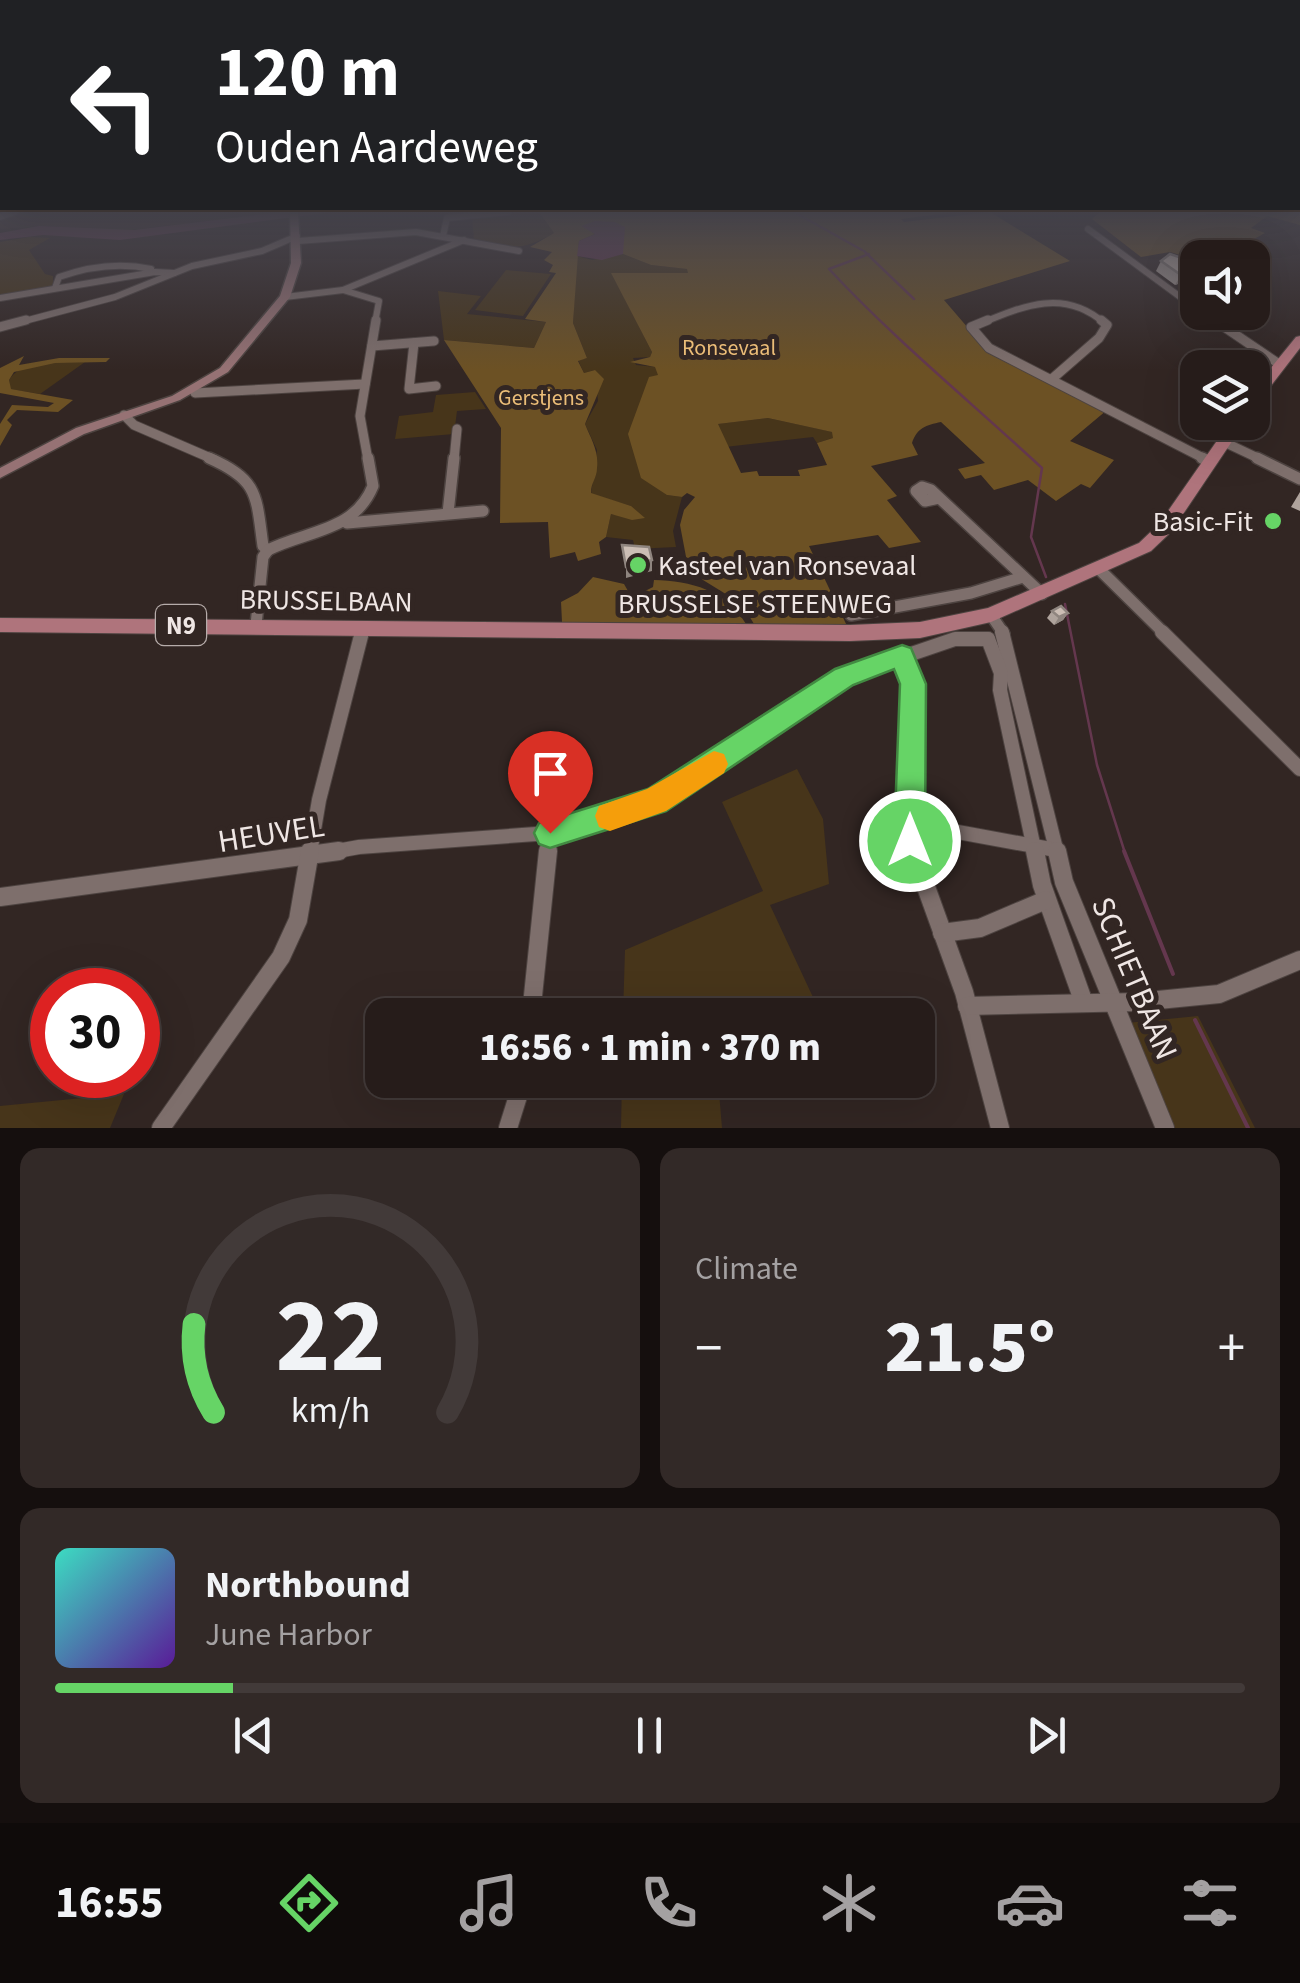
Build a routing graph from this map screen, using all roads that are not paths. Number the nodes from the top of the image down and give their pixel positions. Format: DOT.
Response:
graph roads {
  1 [pos="201,265"];
  2 [pos="296,265"];
  3 [pos="404,265"];
  4 [pos="1137,265"];
  5 [pos="160,272"];
  6 [pos="178,273"];
  7 [pos="55,288"];
  8 [pos="343,290"];
  9 [pos="130,292"];
  10 [pos="1180,296"];
  11 [pos="0,298"];
  12 [pos="286,298"];
  13 [pos="123,301"];
  14 [pos="0,327"];
  15 [pos="1228,330"];
  16 [pos="1300,340"];
  17 [pos="434,341"];
  18 [pos="414,342"];
  19 [pos="372,346"];
  20 [pos="1279,364"];
  21 [pos="1270,377"];
  22 [pos="1052,378"];
  23 [pos="365,384"];
  24 [pos="436,386"];
  25 [pos="188,394"];
  26 [pos="124,415"];
  27 [pos="456,429"];
  28 [pos="1224,442"];
  29 [pos="1210,462"];
  30 [pos="0,474"];
  31 [pos="1300,479"];
  32 [pos="939,498"];
  33 [pos="483,512"];
  34 [pos="448,513"];
  35 [pos="348,523"];
  36 [pos="268,550"];
  37 [pos="1100,570"];
  38 [pos="1023,577"];
  39 [pos="1042,594"];
  40 [pos="851,614"];
  41 [pos="0,625"];
  42 [pos="256,626"];
  43 [pos="993,628"];
  44 [pos="362,630"];
  45 [pos="591,631"];
  46 [pos="924,638"];
  47 [pos="902,656"];
  48 [pos="1009,685"];
  49 [pos="1300,769"];
  50 [pos="909,824"];
  51 [pos="550,833"];
  52 [pos="1033,846"];
  53 [pos="1056,850"];
  54 [pos="309,855"];
  55 [pos="0,898"];
  56 [pos="1046,900"];
  57 [pos="942,933"];
  58 [pos="1300,960"];
  59 [pos="534,998"];
  60 [pos="1084,1003"];
  61 [pos="1113,1003"];
  62 [pos="967,1006"];
  63 [pos="517,1098"];
  64 [pos="161,1128"];
  65 [pos="508,1128"];
  66 [pos="1000,1128"];
  67 [pos="1165,1128"];
  1 -- 6 [label="street"];
  2 -- 12 [label="street"];
  3 -- 8 [label="street"];
  4 -- 10 [label="street"];
  5 -- 6 [label="street"];
  5 -- 7 [label="street"];
  5 -- 7 [label="street"];
  6 -- 9 [label="street"];
  7 -- 11 [label="street"];
  8 -- 12 [label="street"];
  8 -- 19 [label="street"];
  9 -- 13 [label="street"];
  9 -- 14 [label="street"];
  12 -- 25 [label="street"];
  15 -- 20 [label="street"];
  16 -- 20 [label="main road"];
  17 -- 18 [label="street"];
  18 -- 19 [label="street"];
  18 -- 24 [label="street"];
  19 -- 23 [label="street"];
  20 -- 21 [label="main road"];
  22 -- 22 [label="street"];
  22 -- 29 [label="street"];
  23 -- 25 [label="street"];
  23 -- 35 [label="street"];
  25 -- 26 [label="street"];
  26 -- 30 [label="street"];
  26 -- 36 [label="street"];
  27 -- 34 [label="street"];
  28 -- 29 [label="main road, BRUSSELSE STEENWEG / N9"];
  28 -- 31 [label="street"];
  29 -- 37 [label="main road, BRUSSELSE STEENWEG / N9"];
  32 -- 38 [label="street"];
  33 -- 34 [label="street"];
  34 -- 35 [label="street"];
  35 -- 36 [label="street"];
  36 -- 42 [label="street"];
  37 -- 39 [label="main road, BRUSSELSE STEENWEG / N9"];
  37 -- 49 [label="street"];
  38 -- 39 [label="street"];
  38 -- 40 [label="street, BRUSSELSE STEENWEG"];
  39 -- 43 [label="main road, BRUSSELSE STEENWEG / N9"];
  41 -- 42 [label="main road, BRUSSELBAAN / N9"];
  42 -- 44 [label="main road, BRUSSELBAAN / N9"];
  43 -- 46 [label="main road, BRUSSELSE STEENWEG / N9"];
  43 -- 48 [label="street, SCHIETBAAN"];
  44 -- 45 [label="main road, BRUSSELBAAN / N9"];
  44 -- 54 [label="street"];
  45 -- 46 [label="main road, BRUSSELSE STEENWEG / N9"];
  46 -- 47 [label="street, HEUVEL"];
  47 -- 50 [label="street"];
  47 -- 51 [label="street, HEUVEL"];
  48 -- 52 [label="street, SCHIETBAAN"];
  48 -- 53 [label="street, SCHIETBAAN"];
  50 -- 52 [label="street"];
  50 -- 57 [label="street"];
  51 -- 54 [label="street, HEUVEL"];
  51 -- 59 [label="street"];
  52 -- 53 [label="street"];
  52 -- 56 [label="street, SCHIETBAAN"];
  53 -- 61 [label="street, SCHIETBAAN"];
  54 -- 55 [label="street, HEUVEL"];
  54 -- 64 [label="street"];
  56 -- 57 [label="street"];
  56 -- 60 [label="street, SCHIETBAAN"];
  57 -- 62 [label="street"];
  58 -- 61 [label="street"];
  60 -- 61 [label="street"];
  60 -- 62 [label="street"];
  61 -- 67 [label="street, SCHIETBAAN"];
  62 -- 66 [label="street"];
  63 -- 65 [label="street"];
}
